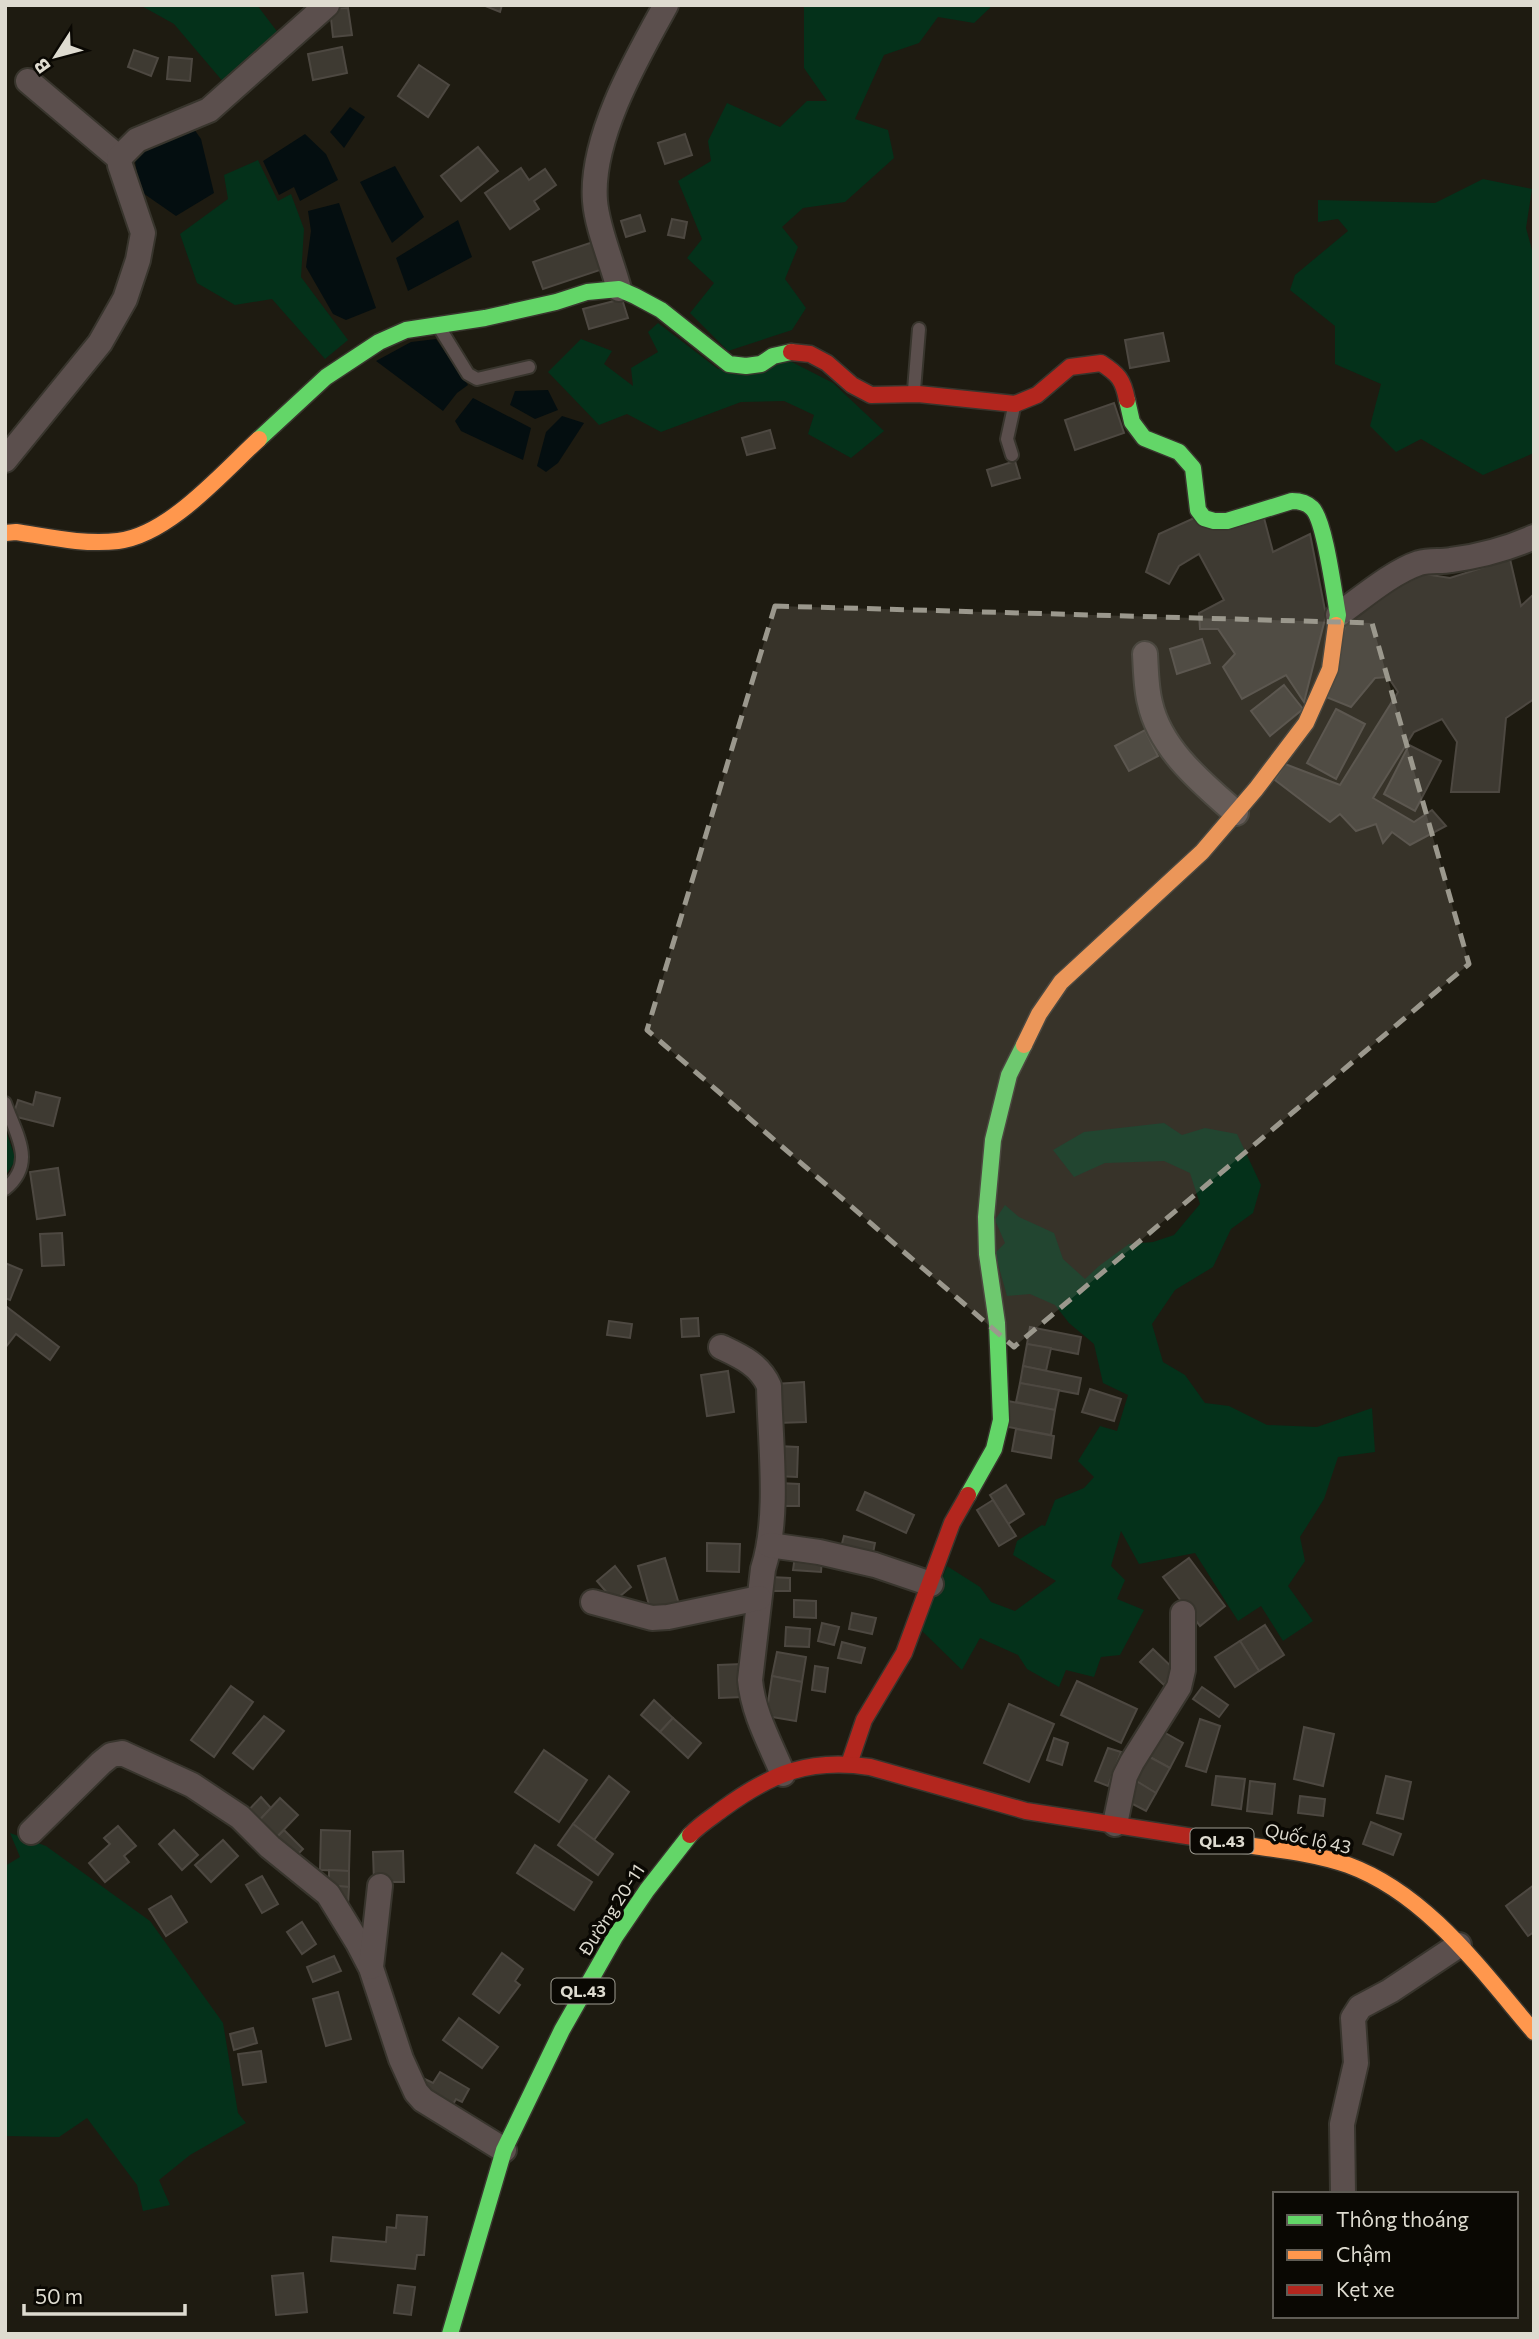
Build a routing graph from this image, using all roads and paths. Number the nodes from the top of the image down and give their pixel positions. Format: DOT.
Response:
graph roads {
  1 [pos="327,5"];
  2 [pos="666,5"];
  3 [pos="28,81"];
  4 [pos="119,158"];
  5 [pos="619,289"];
  6 [pos="438,324"];
  7 [pos="919,329"];
  8 [pos="529,367"];
  9 [pos="914,394"];
  10 [pos="1015,404"];
  11 [pos="1012,455"];
  12 [pos="5,460"];
  13 [pos="5,533"];
  14 [pos="1534,537"];
  15 [pos="1338,615"];
  16 [pos="1144,654"];
  17 [pos="1236,813"];
  18 [pos="5,1102"];
  19 [pos="5,1189"];
  20 [pos="721,1347"];
  21 [pos="769,1545"];
  22 [pos="931,1584"];
  23 [pos="759,1598"];
  24 [pos="593,1602"];
  25 [pos="1183,1614"];
  26 [pos="849,1764"];
  27 [pos="783,1773"];
  28 [pos="1115,1824"];
  29 [pos="31,1832"];
  30 [pos="380,1886"];
  31 [pos="1459,1945"];
  32 [pos="371,1968"];
  33 [pos="1534,2032"];
  34 [pos="504,2150"];
  35 [pos="1343,2192"];
  36 [pos="450,2334"];
  1 -- 4 [label="street"];
  2 -- 5 [label="street"];
  3 -- 4 [label="street"];
  4 -- 12 [label="street"];
  5 -- 6 [label="main road"];
  5 -- 9 [label="main road"];
  6 -- 8 [label="lane"];
  6 -- 13 [label="main road"];
  7 -- 9 [label="lane"];
  9 -- 10 [label="main road"];
  10 -- 11 [label="lane"];
  10 -- 15 [label="main road"];
  14 -- 15 [label="street"];
  15 -- 17 [label="main road"];
  16 -- 17 [label="street"];
  17 -- 22 [label="main road"];
  18 -- 19 [label="lane"];
  20 -- 21 [label="street"];
  21 -- 22 [label="street"];
  21 -- 23 [label="street"];
  22 -- 26 [label="main road"];
  23 -- 24 [label="street"];
  23 -- 27 [label="street"];
  25 -- 28 [label="street"];
  26 -- 27 [label="main road, Đường 20-11 / QL.43"];
  26 -- 28 [label="main road, Quốc lộ 43 / QL.43"];
  27 -- 34 [label="main road, Đường 20-11 / QL.43"];
  28 -- 31 [label="main road, Quốc lộ 43 / QL.43"];
  29 -- 32 [label="street"];
  30 -- 32 [label="street"];
  31 -- 33 [label="main road, Quốc lộ 43 / QL.43"];
  31 -- 35 [label="street"];
  32 -- 34 [label="street"];
  34 -- 36 [label="main road, Đường 20-11 / QL.43"];
}
